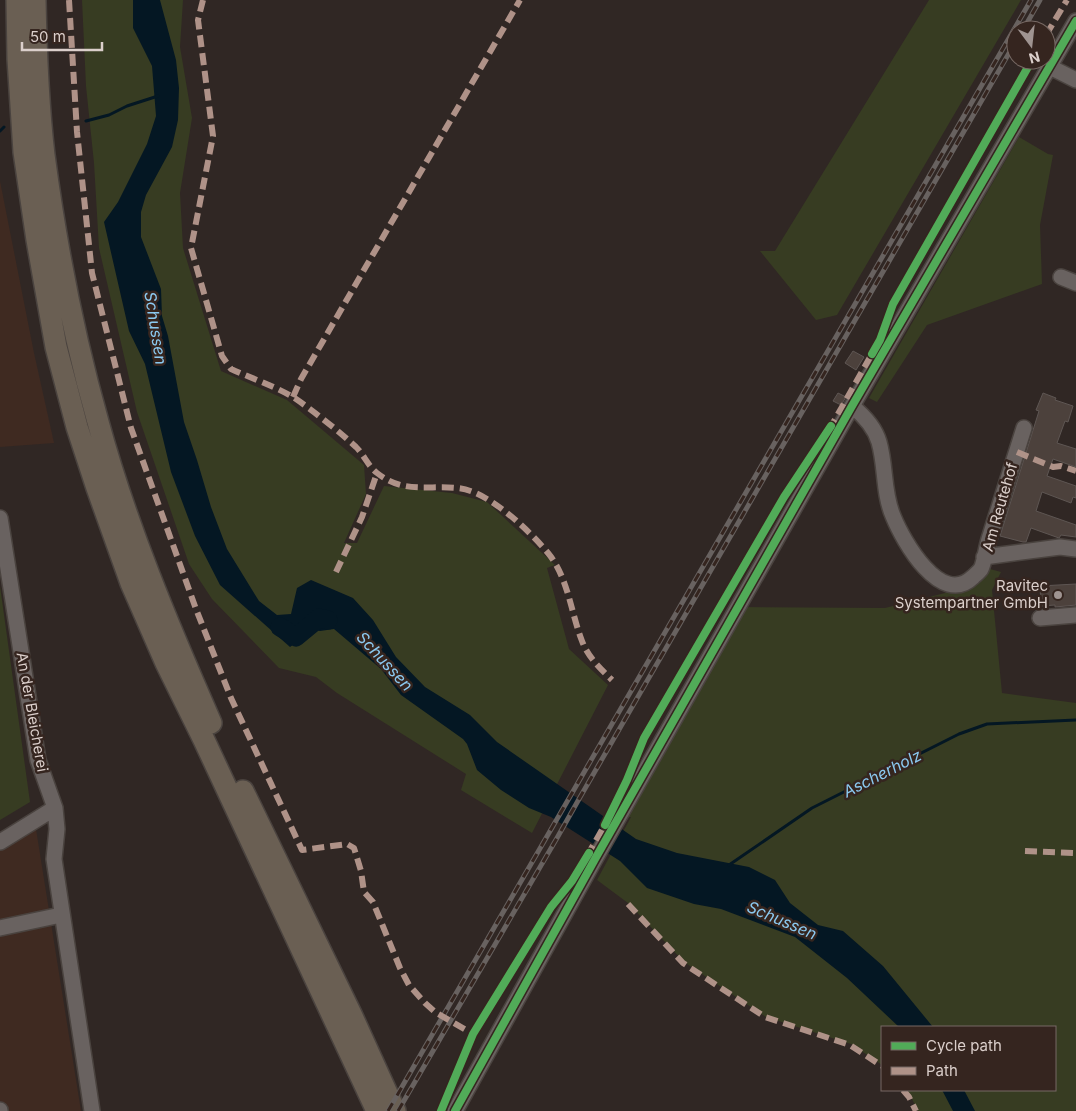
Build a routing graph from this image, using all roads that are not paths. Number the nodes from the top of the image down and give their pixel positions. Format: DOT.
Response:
graph roads {
  1 [pos="17,0"];
  2 [pos="35,0"];
  3 [pos="1076,21"];
  4 [pos="1056,56"];
  5 [pos="1048,70"];
  6 [pos="1056,70"];
  7 [pos="1076,80"];
  8 [pos="1061,277"];
  9 [pos="1076,283"];
  10 [pos="852,406"];
  11 [pos="1024,428"];
  12 [pos="0,518"];
  13 [pos="1076,549"];
  14 [pos="984,558"];
  15 [pos="1076,615"];
  16 [pos="1040,618"];
  17 [pos="55,808"];
  18 [pos="0,842"];
  19 [pos="61,915"];
  20 [pos="0,928"];
  21 [pos="92,1111"];
  22 [pos="377,1111"];
  23 [pos="395,1111"];
  24 [pos="455,1111"];
  1 -- 22 [label="highway"];
  2 -- 23 [label="highway"];
  3 -- 4 [label="street"];
  5 -- 10 [label="street"];
  6 -- 7 [label="street"];
  8 -- 9 [label="street"];
  10 -- 14 [label="street"];
  10 -- 24 [label="street"];
  11 -- 14 [label="street, Am Reutehof"];
  12 -- 17 [label="street, An der Bleicherei"];
  13 -- 14 [label="street, Am Reutehof"];
  15 -- 16 [label="street"];
  17 -- 18 [label="street"];
  17 -- 19 [label="street, An der Bleicherei"];
  19 -- 20 [label="street"];
  19 -- 21 [label="street, An der Bleicherei"];
}
